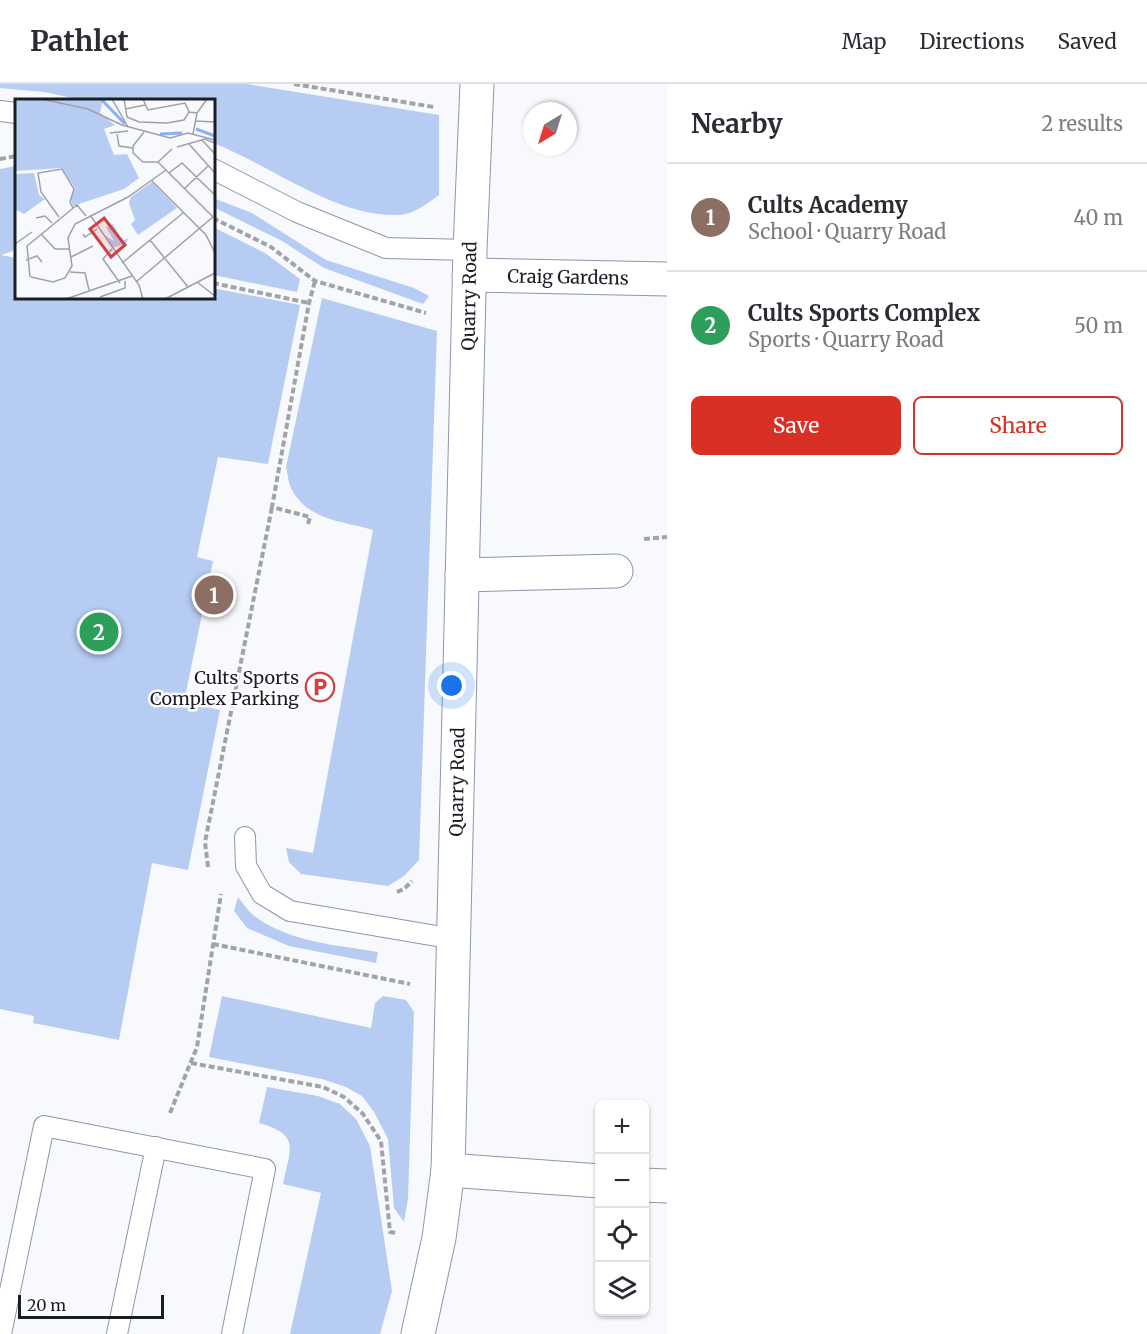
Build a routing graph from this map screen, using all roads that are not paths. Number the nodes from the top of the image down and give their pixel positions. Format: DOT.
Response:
graph roads {
  1 [pos="477,96"];
  2 [pos="0,111"];
  3 [pos="15,113"];
  4 [pos="214,170"];
  5 [pos="470,262"];
  6 [pos="667,279"];
  7 [pos="616,571"];
  8 [pos="462,575"];
  9 [pos="245,837"];
  10 [pos="453,939"];
  11 [pos="156,1147"];
  12 [pos="447,1170"];
  13 [pos="595,1181"];
  14 [pos="649,1185"];
  15 [pos="667,1186"];
  16 [pos="1,1334"];
  17 [pos="117,1334"];
  18 [pos="232,1334"];
  19 [pos="418,1334"];
  1 -- 5 [label="street, Quarry Road"];
  2 -- 3 [label="lane"];
  4 -- 5 [label="lane"];
  5 -- 6 [label="street, Craig Gardens"];
  5 -- 8 [label="street, Quarry Road"];
  7 -- 8 [label="street"];
  8 -- 10 [label="street, Quarry Road"];
  9 -- 10 [label="lane"];
  10 -- 12 [label="street, Quarry Road"];
  11 -- 16 [label="lane"];
  11 -- 17 [label="lane"];
  11 -- 18 [label="lane"];
  12 -- 13 [label="street"];
  12 -- 19 [label="street, Quarry Road"];
  14 -- 15 [label="street"];
}
